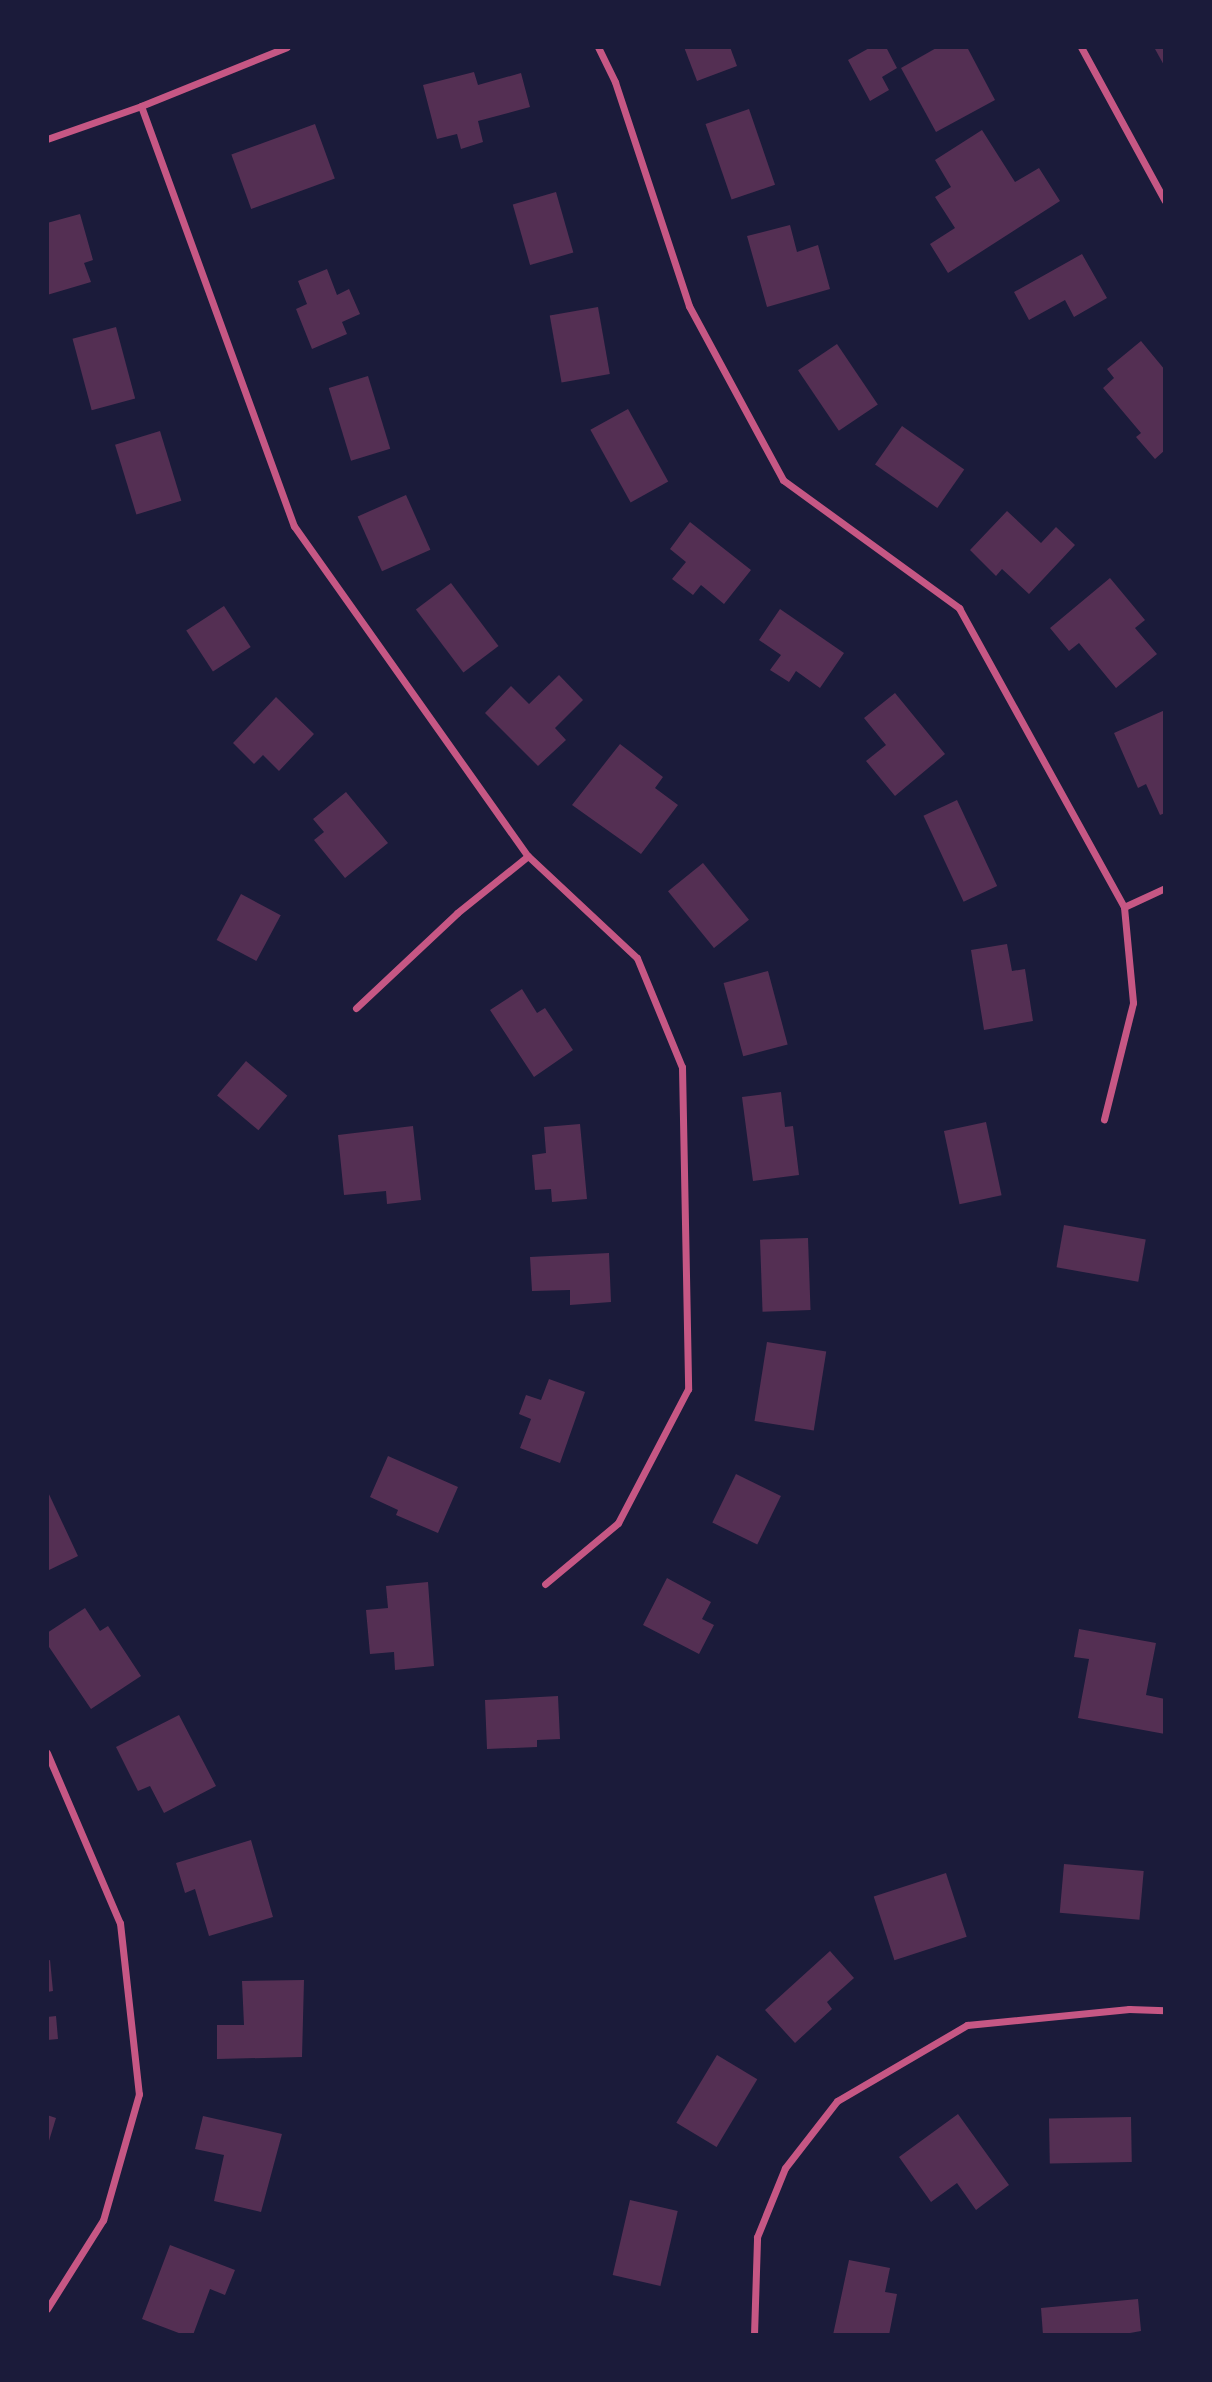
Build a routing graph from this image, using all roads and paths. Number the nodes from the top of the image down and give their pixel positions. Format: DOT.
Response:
graph roads {
  1 [pos="287,47"];
  2 [pos="598,47"];
  3 [pos="1081,47"];
  4 [pos="141,106"];
  5 [pos="47,139"];
  6 [pos="1165,201"];
  7 [pos="528,856"];
  8 [pos="1165,888"];
  9 [pos="1124,907"];
  10 [pos="356,1009"];
  11 [pos="1104,1119"];
  12 [pos="545,1584"];
  13 [pos="47,1754"];
  14 [pos="1165,2010"];
  15 [pos="47,2309"];
  16 [pos="754,2335"];
  1 -- 4 [label="street"];
  2 -- 9 [label="street"];
  3 -- 6 [label="street"];
  4 -- 5 [label="street"];
  4 -- 7 [label="street"];
  7 -- 10 [label="street"];
  7 -- 12 [label="street"];
  8 -- 9 [label="street"];
  9 -- 11 [label="street"];
  13 -- 15 [label="street"];
  14 -- 16 [label="street"];
}
